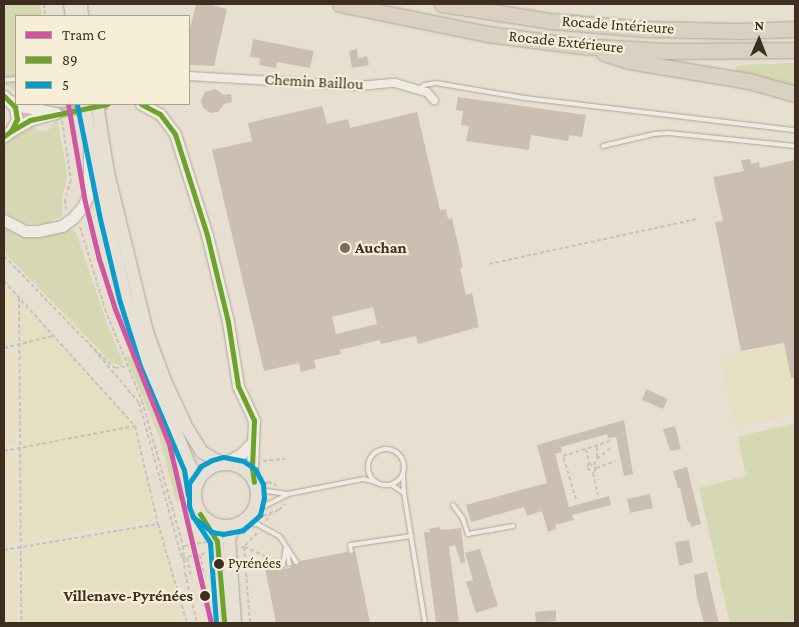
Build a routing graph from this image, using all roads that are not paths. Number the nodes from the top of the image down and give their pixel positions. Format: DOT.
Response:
graph roads {
  1 [pos="340,4"];
  2 [pos="442,4"];
  3 [pos="476,4"];
  4 [pos="507,15"];
  5 [pos="795,29"];
  6 [pos="581,46"];
  7 [pos="795,50"];
  8 [pos="190,76"];
  9 [pos="418,90"];
  10 [pos="795,94"];
  11 [pos="7,99"];
  12 [pos="434,100"];
  13 [pos="18,105"];
  14 [pos="84,105"];
  15 [pos="97,105"];
  16 [pos="143,105"];
  17 [pos="795,130"];
  18 [pos="8,133"];
  19 [pos="90,136"];
  20 [pos="603,146"];
  21 [pos="795,146"];
  22 [pos="4,220"];
  23 [pos="252,443"];
  24 [pos="223,464"];
  25 [pos="368,468"];
  26 [pos="403,474"];
  27 [pos="363,480"];
  28 [pos="376,482"];
  29 [pos="255,484"];
  30 [pos="392,485"];
  31 [pos="404,493"];
  32 [pos="288,494"];
  33 [pos="194,496"];
  34 [pos="453,505"];
  35 [pos="253,512"];
  36 [pos="200,514"];
  37 [pos="241,523"];
  38 [pos="513,526"];
  39 [pos="411,536"];
  40 [pos="223,547"];
  41 [pos="286,547"];
  42 [pos="351,551"];
  43 [pos="296,562"];
  44 [pos="289,564"];
  45 [pos="283,565"];
  46 [pos="224,623"];
  47 [pos="235,623"];
  48 [pos="425,623"];
  1 -- 6 [label="highway, Rocade Extérieure"];
  2 -- 4 [label="highway, Rocade Intérieure"];
  3 -- 4 [label="highway"];
  4 -- 5 [label="highway, Rocade Intérieure"];
  6 -- 7 [label="highway, Rocade Extérieure"];
  6 -- 10 [label="highway"];
  8 -- 9 [label="street, Chemin Baillou"];
  9 -- 12 [label="street, Chemin Baillou"];
  9 -- 17 [label="lane"];
  11 -- 18 [label="main road"];
  13 -- 18 [label="main road"];
  14 -- 19 [label="main road"];
  15 -- 24 [label="main road"];
  16 -- 23 [label="main road"];
  19 -- 22 [label="main road"];
  19 -- 33 [label="main road"];
  20 -- 21 [label="lane"];
  23 -- 24 [label="main road"];
  23 -- 29 [label="main road"];
  24 -- 29 [label="main road"];
  24 -- 33 [label="main road"];
  25 -- 26 [label="lane"];
  25 -- 27 [label="lane"];
  25 -- 28 [label="lane"];
  26 -- 30 [label="lane"];
  26 -- 31 [label="lane"];
  27 -- 28 [label="lane"];
  27 -- 32 [label="lane"];
  28 -- 30 [label="lane"];
  29 -- 32 [label="lane"];
  29 -- 35 [label="main road"];
  30 -- 31 [label="lane"];
  31 -- 39 [label="lane"];
  32 -- 35 [label="lane"];
  33 -- 36 [label="main road"];
  34 -- 38 [label="lane"];
  35 -- 37 [label="main road"];
  36 -- 37 [label="main road"];
  36 -- 40 [label="main road"];
  37 -- 40 [label="main road"];
  37 -- 41 [label="lane"];
  39 -- 42 [label="lane"];
  39 -- 48 [label="lane"];
  40 -- 46 [label="main road"];
  40 -- 47 [label="main road"];
  41 -- 43 [label="lane"];
  41 -- 44 [label="lane"];
  41 -- 45 [label="lane"];
}
